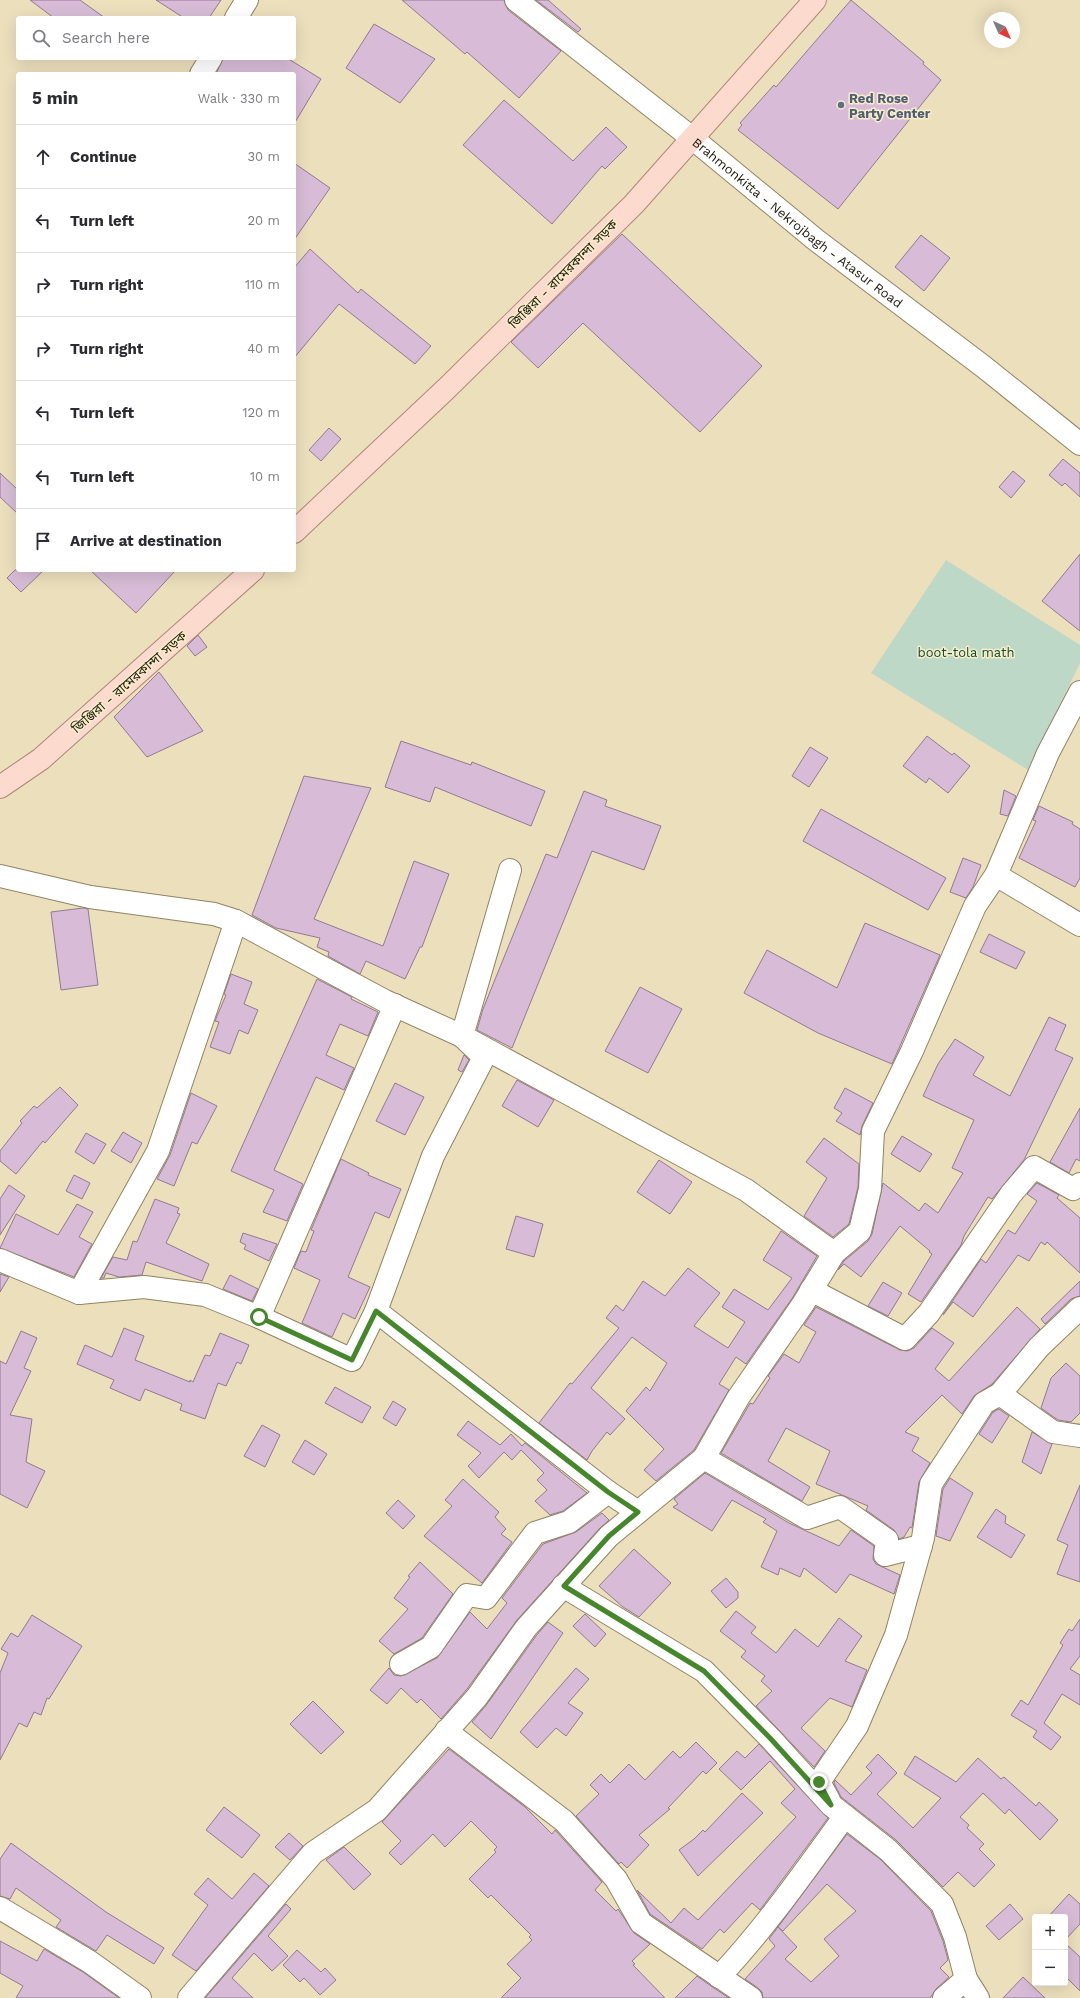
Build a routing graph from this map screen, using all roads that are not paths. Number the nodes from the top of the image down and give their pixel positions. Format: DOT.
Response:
graph roads {
  1 [pos="247,0"];
  2 [pos="516,0"];
  3 [pos="815,0"];
  4 [pos="237,16"];
  5 [pos="210,60"];
  6 [pos="202,72"];
  7 [pos="692,138"];
  8 [pos="1080,444"];
  9 [pos="296,530"];
  10 [pos="252,572"];
  11 [pos="1080,692"];
  12 [pos="0,788"];
  13 [pos="510,870"];
  14 [pos="996,875"];
  15 [pos="0,876"];
  16 [pos="236,921"];
  17 [pos="1080,925"];
  18 [pos="395,1006"];
  19 [pos="462,1036"];
  20 [pos="1080,1184"];
  21 [pos="834,1253"];
  22 [pos="0,1260"];
  23 [pos="811,1290"];
  24 [pos="79,1293"];
  25 [pos="1080,1308"];
  26 [pos="376,1311"];
  27 [pos="259,1317"];
  28 [pos="1000,1394"];
  29 [pos="1080,1436"];
  30 [pos="704,1458"];
  31 [pos="608,1492"];
  32 [pos="638,1512"];
  33 [pos="921,1546"];
  34 [pos="564,1586"];
  35 [pos="401,1664"];
  36 [pos="446,1731"];
  37 [pos="838,1810"];
  38 [pos="0,1908"];
  39 [pos="719,1977"];
  40 [pos="966,1979"];
  41 [pos="140,1998"];
  42 [pos="189,1998"];
  43 [pos="750,1998"];
  44 [pos="944,1998"];
  45 [pos="978,1998"];
  1 -- 4 [label="street"];
  2 -- 7 [label="street, Brahmonkitta - Nekrojbagh - Atasur Road"];
  3 -- 7 [label="main road, জিঞ্জিরা - রামেরকান্দা সড়ক"];
  5 -- 6 [label="street"];
  7 -- 8 [label="street, Brahmonkitta - Nekrojbagh - Atasur Road"];
  7 -- 9 [label="main road, জিঞ্জিরা - রামেরকান্দা সড়ক"];
  10 -- 12 [label="main road, জিঞ্জিরা - রামেরকান্দা সড়ক"];
  11 -- 14 [label="street"];
  13 -- 19 [label="street"];
  14 -- 17 [label="street"];
  14 -- 21 [label="street"];
  15 -- 16 [label="street"];
  16 -- 18 [label="street"];
  16 -- 24 [label="street"];
  18 -- 19 [label="street"];
  18 -- 27 [label="street"];
  19 -- 21 [label="street"];
  19 -- 26 [label="street"];
  20 -- 23 [label="street"];
  21 -- 23 [label="street"];
  22 -- 24 [label="street"];
  23 -- 30 [label="street"];
  24 -- 27 [label="street"];
  25 -- 28 [label="street"];
  26 -- 27 [label="street"];
  26 -- 31 [label="street"];
  28 -- 29 [label="street"];
  28 -- 33 [label="street"];
  30 -- 32 [label="street"];
  30 -- 33 [label="street"];
  31 -- 32 [label="street"];
  31 -- 35 [label="street"];
  32 -- 34 [label="street"];
  33 -- 37 [label="street"];
  34 -- 36 [label="street"];
  34 -- 37 [label="street"];
  36 -- 39 [label="street"];
  36 -- 42 [label="street"];
  37 -- 39 [label="street"];
  37 -- 40 [label="street"];
  38 -- 41 [label="street"];
  39 -- 43 [label="street"];
  40 -- 44 [label="street"];
  40 -- 45 [label="street"];
}
